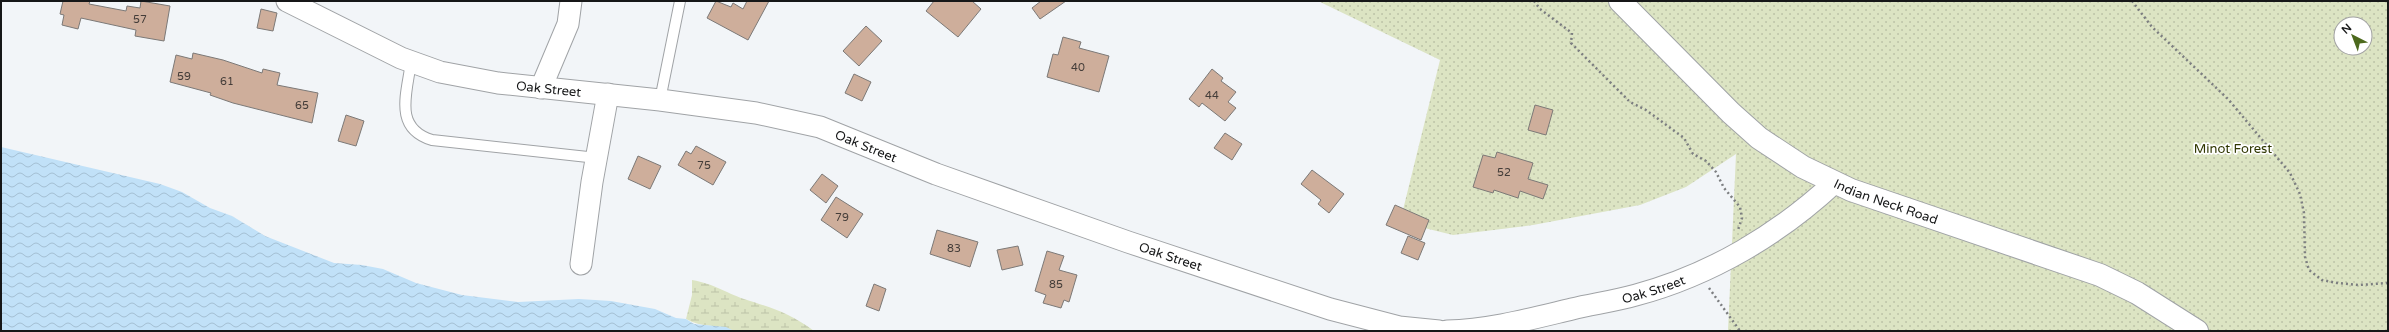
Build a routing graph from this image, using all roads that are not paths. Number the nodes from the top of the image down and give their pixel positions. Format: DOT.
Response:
graph roads {
  1 [pos="287,1"];
  2 [pos="570,1"];
  3 [pos="680,1"];
  4 [pos="1620,1"];
  5 [pos="411,62"];
  6 [pos="541,88"];
  7 [pos="608,94"];
  8 [pos="660,100"];
  9 [pos="596,158"];
  10 [pos="1834,182"];
  11 [pos="582,264"];
  12 [pos="1439,331"];
  13 [pos="1447,331"];
  14 [pos="2197,331"];
  1 -- 5 [label="street, Oak Street"];
  2 -- 6 [label="street"];
  3 -- 8 [label="lane"];
  4 -- 10 [label="street, Indian Neck Road"];
  5 -- 6 [label="street, Oak Street"];
  5 -- 9 [label="lane"];
  6 -- 7 [label="street, Oak Street"];
  7 -- 8 [label="street, Oak Street"];
  7 -- 9 [label="street"];
  8 -- 12 [label="street, Oak Street"];
  9 -- 11 [label="street"];
  10 -- 13 [label="street, Oak Street"];
  10 -- 14 [label="street, Indian Neck Road"];
}
